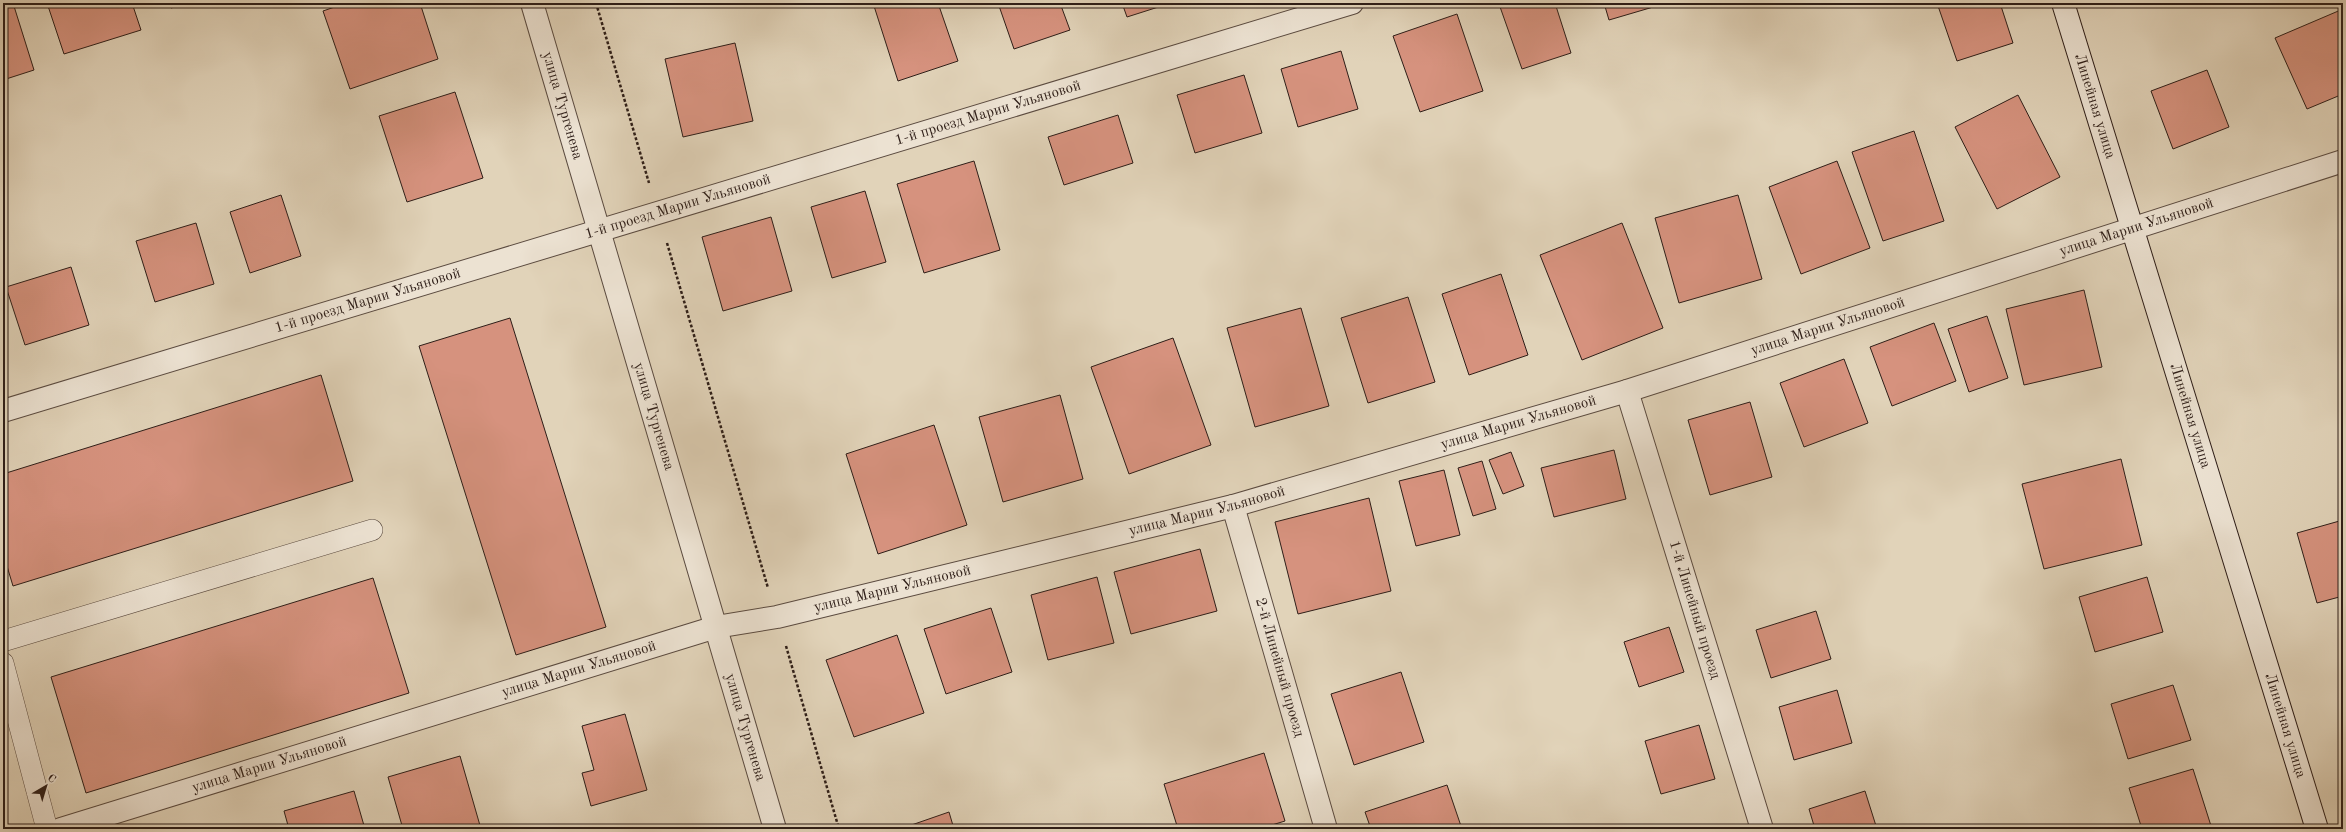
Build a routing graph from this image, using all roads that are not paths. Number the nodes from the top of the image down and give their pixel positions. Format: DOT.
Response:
graph roads {
  1 [pos="532,3"];
  2 [pos="1352,3"];
  3 [pos="2063,3"];
  4 [pos="2343,161"];
  5 [pos="2133,229"];
  6 [pos="599,230"];
  7 [pos="1627,391"];
  8 [pos="3,410"];
  9 [pos="1233,506"];
  10 [pos="372,530"];
  11 [pos="716,627"];
  12 [pos="3,641"];
  13 [pos="3,663"];
  14 [pos="47,829"];
  15 [pos="61,829"];
  16 [pos="775,829"];
  17 [pos="1326,829"];
  18 [pos="1762,829"];
  19 [pos="2316,829"];
  1 -- 6 [label="street, улица Тургенева"];
  2 -- 6 [label="street, 1-й проезд Марии Ульяновой"];
  3 -- 5 [label="street, Линейная улица"];
  4 -- 5 [label="street, улица Марии Ульяновой"];
  5 -- 7 [label="street, улица Марии Ульяновой"];
  5 -- 19 [label="street, Линейная улица"];
  6 -- 8 [label="street, 1-й проезд Марии Ульяновой"];
  6 -- 11 [label="street, улица Тургенева"];
  7 -- 9 [label="street, улица Марии Ульяновой"];
  7 -- 18 [label="street, 1-й Линейный проезд"];
  9 -- 11 [label="street, улица Марии Ульяновой"];
  9 -- 17 [label="street, 2-й Линейный проезд"];
  10 -- 12 [label="lane"];
  11 -- 15 [label="street, улица Марии Ульяновой"];
  11 -- 16 [label="street, улица Тургенева"];
  13 -- 14 [label="lane"];
}
